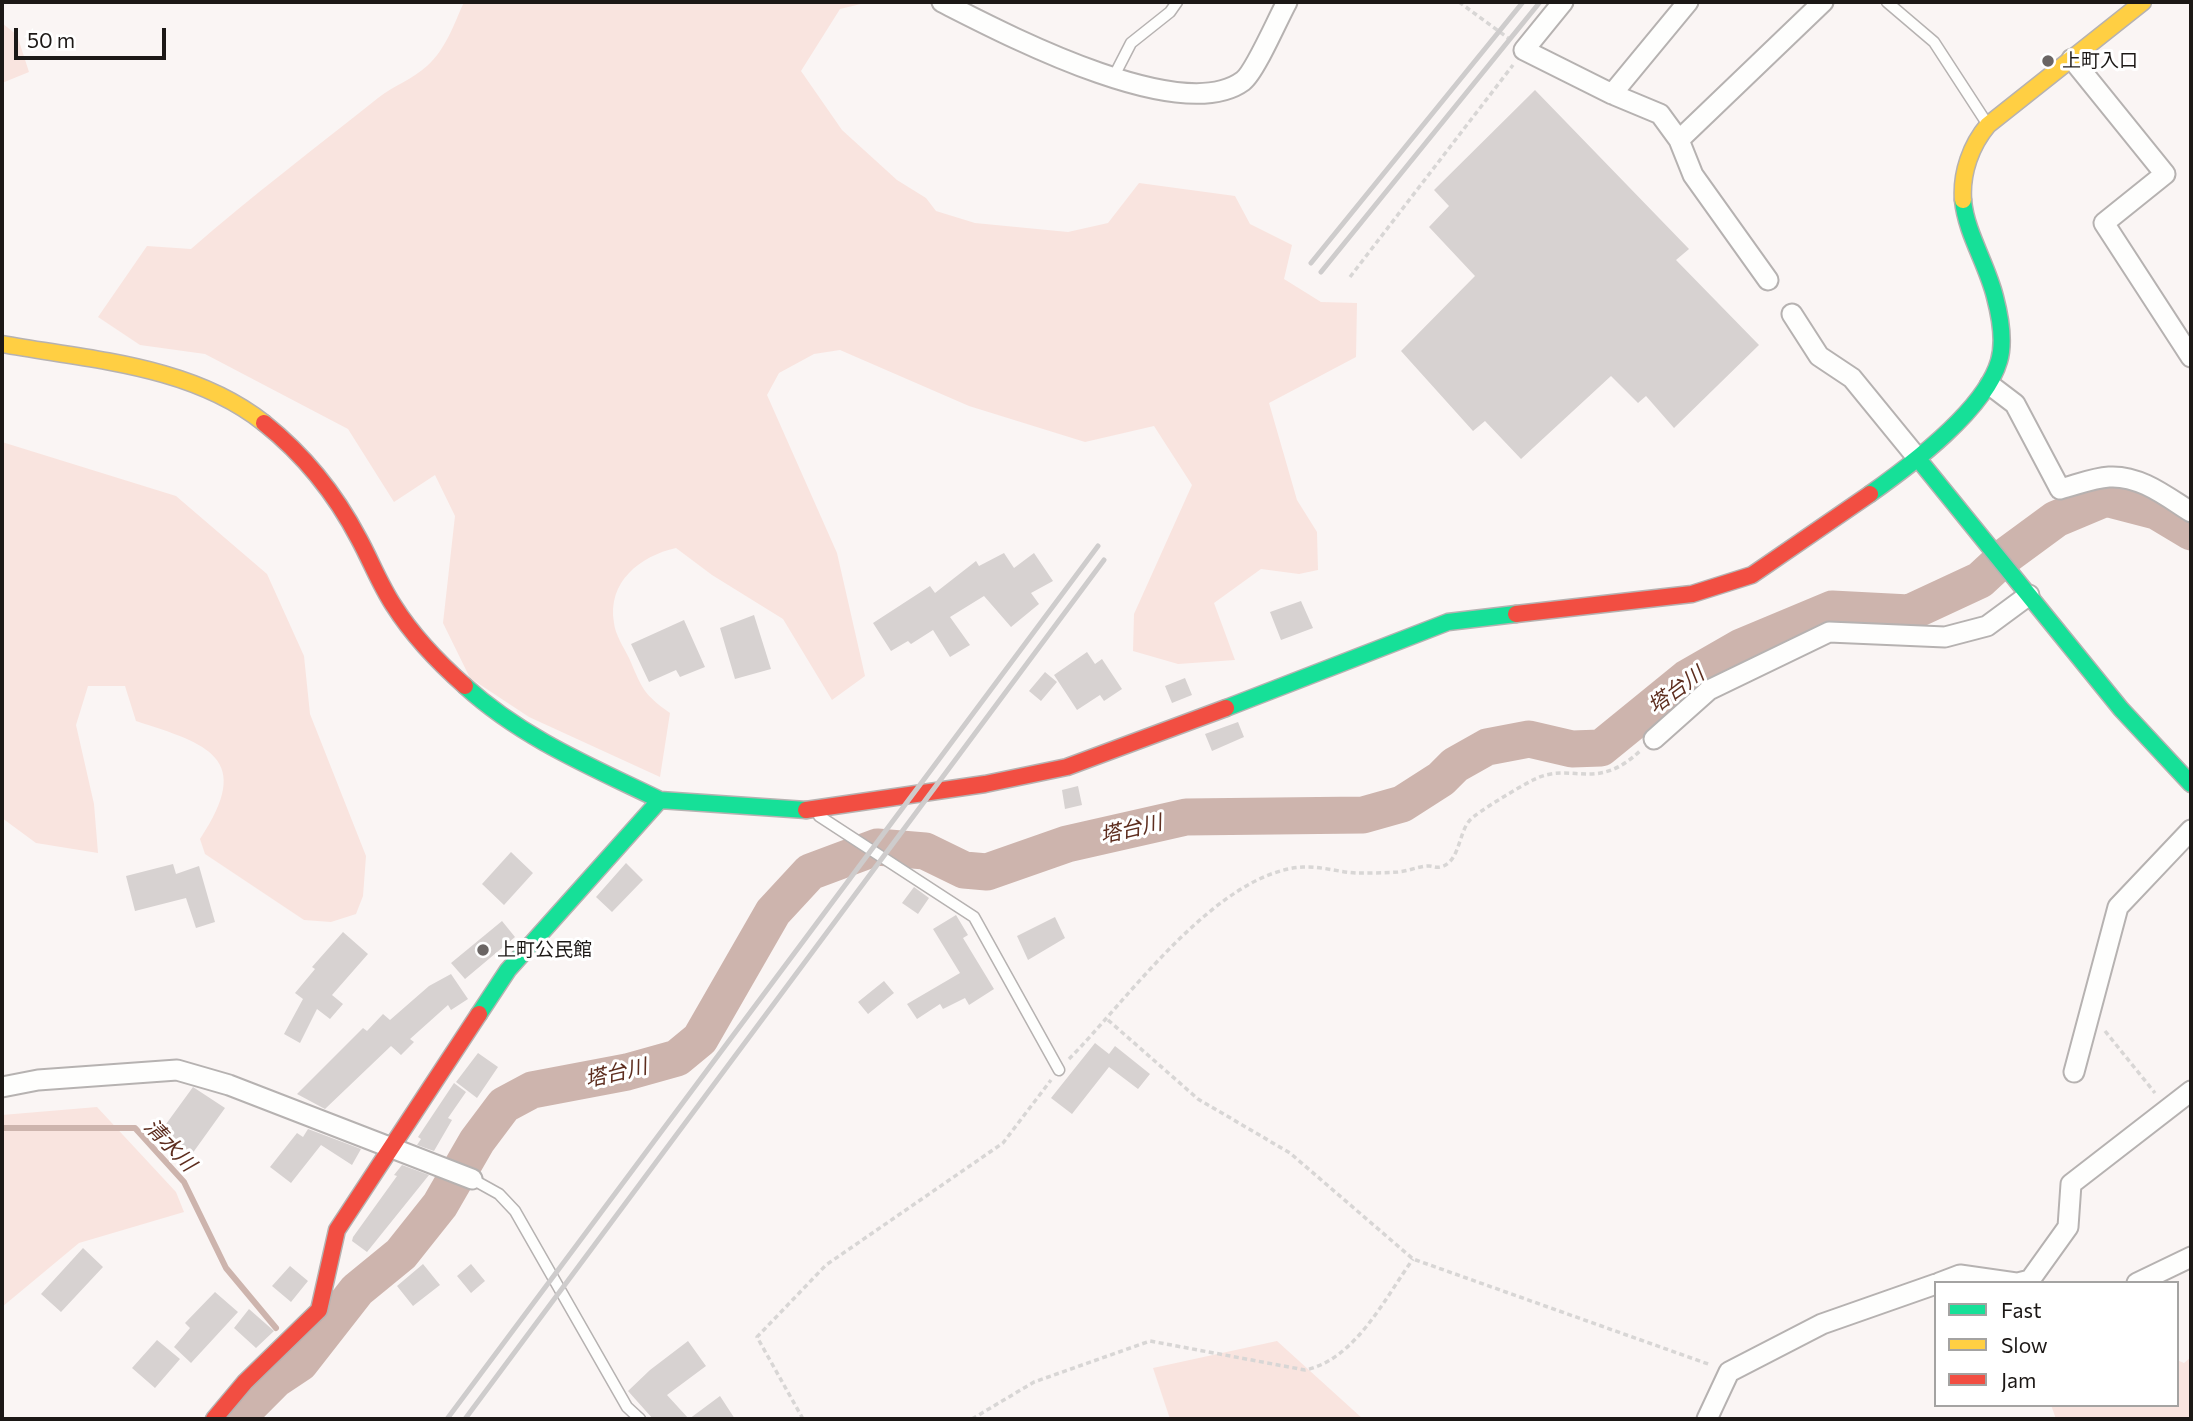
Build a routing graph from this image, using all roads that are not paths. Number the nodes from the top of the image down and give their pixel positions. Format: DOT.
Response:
graph roads {
  1 [pos="942,2"];
  2 [pos="1177,2"];
  3 [pos="1287,2"];
  4 [pos="1563,2"];
  5 [pos="1688,2"];
  6 [pos="1823,2"];
  7 [pos="1887,2"];
  8 [pos="2143,2"];
  9 [pos="2072,59"];
  10 [pos="1113,78"];
  11 [pos="1612,94"];
  12 [pos="1987,125"];
  13 [pos="1679,141"];
  14 [pos="1768,280"];
  15 [pos="1792,314"];
  16 [pos="2,344"];
  17 [pos="2191,358"];
  18 [pos="1990,385"];
  19 [pos="1919,460"];
  20 [pos="2191,512"];
  21 [pos="2025,589"];
  22 [pos="1654,738"];
  23 [pos="2191,784"];
  24 [pos="660,800"];
  25 [pos="810,810"];
  26 [pos="2191,830"];
  27 [pos="1059,1070"];
  28 [pos="2074,1072"];
  29 [pos="2,1087"];
  30 [pos="2191,1091"];
  31 [pos="394,1147"];
  32 [pos="472,1179"];
  33 [pos="2191,1257"];
  34 [pos="1943,1281"];
  35 [pos="2018,1281"];
  36 [pos="2029,1281"];
  37 [pos="2141,1281"];
  38 [pos="1934,1284"];
  39 [pos="214,1419"];
  40 [pos="640,1419"];
  41 [pos="1707,1419"];
  1 -- 10 [label="street"];
  2 -- 10 [label="lane"];
  3 -- 10 [label="street"];
  4 -- 11 [label="street"];
  5 -- 11 [label="street"];
  6 -- 13 [label="street"];
  7 -- 12 [label="lane"];
  8 -- 9 [label="street"];
  9 -- 12 [label="street"];
  9 -- 17 [label="street"];
  11 -- 13 [label="street"];
  12 -- 18 [label="street"];
  13 -- 14 [label="street"];
  15 -- 19 [label="street"];
  16 -- 24 [label="street"];
  18 -- 19 [label="street"];
  18 -- 20 [label="street"];
  19 -- 21 [label="street"];
  19 -- 25 [label="street"];
  21 -- 22 [label="street"];
  21 -- 23 [label="street"];
  24 -- 25 [label="street"];
  24 -- 31 [label="street"];
  25 -- 27 [label="lane"];
  26 -- 28 [label="street"];
  29 -- 31 [label="street"];
  30 -- 36 [label="street"];
  31 -- 32 [label="street"];
  31 -- 39 [label="street"];
  32 -- 40 [label="lane"];
  33 -- 37 [label="street"];
  34 -- 35 [label="street"];
  38 -- 41 [label="street"];
}
